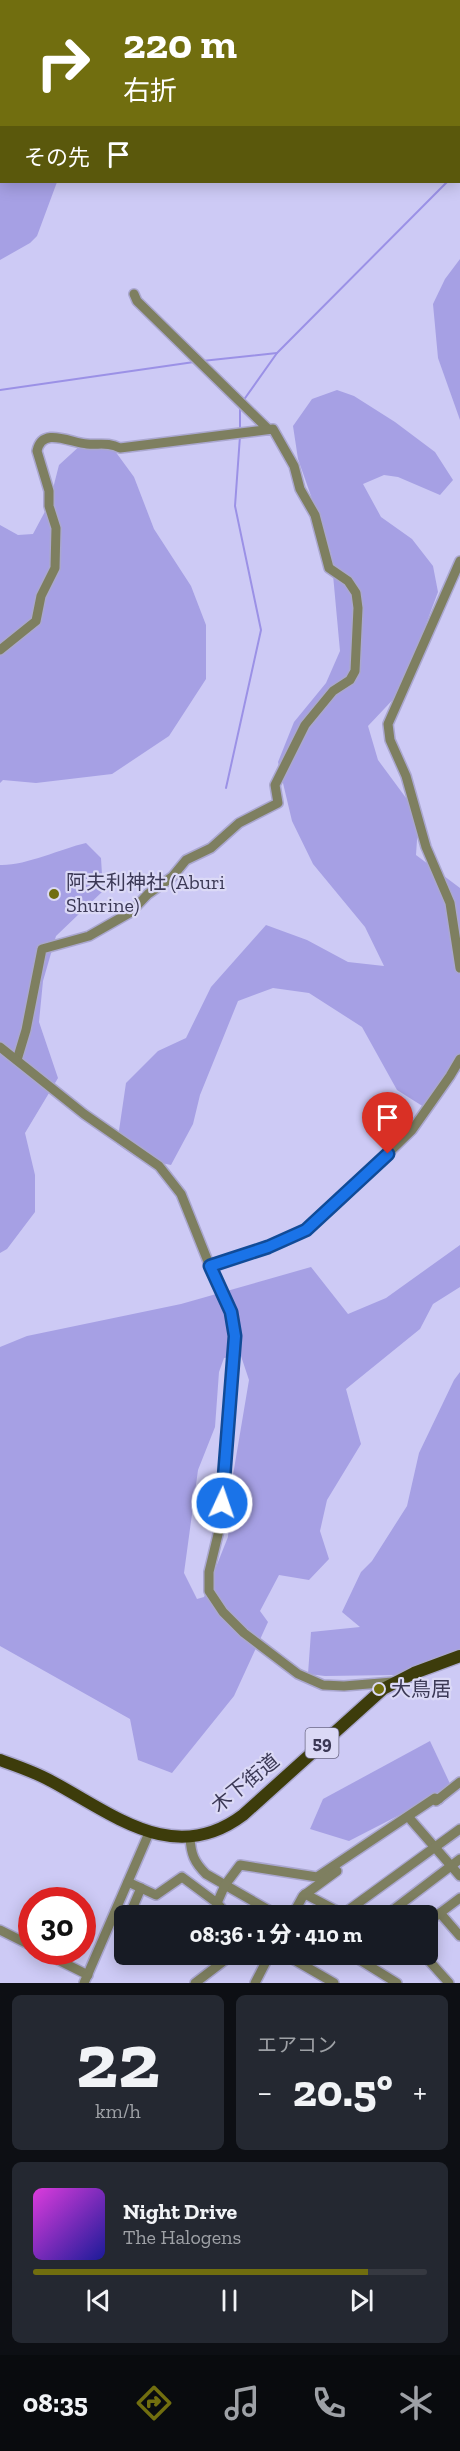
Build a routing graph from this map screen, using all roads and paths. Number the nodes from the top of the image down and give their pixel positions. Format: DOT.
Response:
graph roads {
  1 [pos="134,294"];
  2 [pos="268,429"];
  3 [pos="460,561"];
  4 [pos="0,650"];
  5 [pos="460,968"];
  6 [pos="0,1047"];
  7 [pos="460,1059"];
  8 [pos="17,1060"];
  9 [pos="210,1266"];
  10 [pos="460,1656"];
  11 [pos="395,1682"];
  12 [pos="0,1760"];
  13 [pos="460,1782"];
  14 [pos="439,1799"];
  15 [pos="411,1820"];
  16 [pos="460,1828"];
  17 [pos="149,1833"];
  18 [pos="190,1838"];
  19 [pos="434,1846"];
  20 [pos="460,1859"];
  21 [pos="450,1866"];
  22 [pos="460,1876"];
  23 [pos="128,1882"];
  24 [pos="225,1885"];
  25 [pos="141,1888"];
  26 [pos="305,1894"];
  27 [pos="460,1898"];
  28 [pos="217,1903"];
  29 [pos="118,1905"];
  30 [pos="133,1905"];
  31 [pos="260,1905"];
  32 [pos="298,1905"];
  33 [pos="399,1905"];
  34 [pos="440,1913"];
  35 [pos="114,1914"];
  36 [pos="0,1930"];
  37 [pos="460,1936"];
  38 [pos="18,1939"];
  39 [pos="63,1965"];
  40 [pos="219,1965"];
  41 [pos="265,1965"];
  42 [pos="303,1965"];
  43 [pos="368,1965"];
  44 [pos="433,1965"];
  45 [pos="87,1980"];
  46 [pos="257,1982"];
  47 [pos="195,1983"];
  48 [pos="334,1983"];
  49 [pos="397,1983"];
  50 [pos="449,1983"];
  1 -- 2 [label="street"];
  2 -- 4 [label="street"];
  2 -- 8 [label="street"];
  3 -- 5 [label="street"];
  6 -- 8 [label="street"];
  7 -- 9 [label="street"];
  8 -- 9 [label="street"];
  9 -- 11 [label="street"];
  10 -- 11 [label="main road, 木下街道 / 59"];
  11 -- 18 [label="main road, 木下街道 / 59"];
  12 -- 17 [label="main road, 木下街道 / 59"];
  13 -- 14 [label="street"];
  14 -- 15 [label="street"];
  14 -- 24 [label="street"];
  15 -- 19 [label="street"];
  15 -- 26 [label="street"];
  16 -- 19 [label="street"];
  17 -- 18 [label="main road, 木下街道 / 59"];
  17 -- 23 [label="street"];
  18 -- 24 [label="street"];
  19 -- 21 [label="street"];
  19 -- 26 [label="street"];
  20 -- 21 [label="street"];
  21 -- 22 [label="street"];
  21 -- 33 [label="street"];
  23 -- 25 [label="street"];
  23 -- 29 [label="street"];
  24 -- 28 [label="street"];
  24 -- 31 [label="street"];
  25 -- 28 [label="street"];
  25 -- 30 [label="street"];
  26 -- 32 [label="street"];
  27 -- 34 [label="street"];
  34 -- 37 [label="street"];
  35 -- 45 [label="street"];
  36 -- 38 [label="street"];
  39 -- 45 [label="street"];
  40 -- 47 [label="street"];
  41 -- 46 [label="street"];
  42 -- 48 [label="street"];
  43 -- 49 [label="street"];
  44 -- 50 [label="street"];
}
